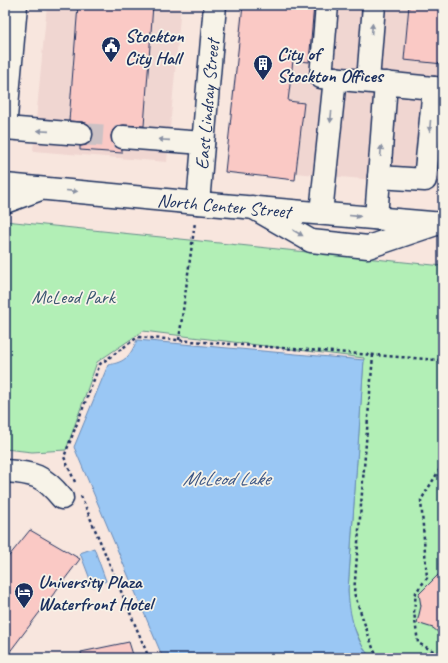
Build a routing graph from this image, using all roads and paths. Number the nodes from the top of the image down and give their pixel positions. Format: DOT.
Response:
graph roads {
  1 [pos="16,5"];
  2 [pos="215,5"];
  3 [pos="327,5"];
  4 [pos="374,5"];
  5 [pos="335,78"];
  6 [pos="377,82"];
  7 [pos="438,88"];
  8 [pos="5,128"];
  9 [pos="81,134"];
  10 [pos="123,137"];
  11 [pos="203,143"];
  12 [pos="379,177"];
  13 [pos="5,184"];
  14 [pos="42,188"];
  15 [pos="5,202"];
  16 [pos="198,203"];
  17 [pos="252,207"];
  18 [pos="321,213"];
  19 [pos="376,218"];
  20 [pos="441,223"];
  21 [pos="179,340"];
  22 [pos="373,355"];
  23 [pos="439,360"];
  24 [pos="443,464"];
  25 [pos="14,471"];
  26 [pos="73,492"];
  27 [pos="443,656"];
  28 [pos="149,658"];
  29 [pos="382,658"];
  1 -- 8 [label="main road"];
  2 -- 11 [label="main road, East Lindsay Street"];
  3 -- 5 [label="main road"];
  6 -- 4 [label="main road, one-way"];
  5 -- 6 [label="main road"];
  5 -- 18 [label="main road, one-way"];
  6 -- 7 [label="main road"];
  12 -- 6 [label="main road, one-way"];
  7 -- 12 [label="main road, one-way"];
  9 -- 8 [label="main road, one-way"];
  11 -- 10 [label="main road, one-way"];
  11 -- 16 [label="main road, East Lindsay Street"];
  12 -- 19 [label="main road"];
  13 -- 14 [label="main road, North Center Street"];
  14 -- 15 [label="main road"];
  14 -- 16 [label="main road, North Center Street, one-way"];
  16 -- 17 [label="main road, North Center Street"];
  16 -- 21 [label="path"];
  17 -- 18 [label="main road, North Center Street"];
  17 -- 20 [label="main road, one-way"];
  18 -- 19 [label="main road, North Center Street, one-way"];
  19 -- 20 [label="main road, North Center Street"];
  21 -- 22 [label="path"];
  21 -- 26 [label="path"];
  22 -- 23 [label="path"];
  22 -- 29 [label="path"];
  24 -- 27 [label="path"];
  25 -- 26 [label="main road"];
  26 -- 28 [label="path"];
}
